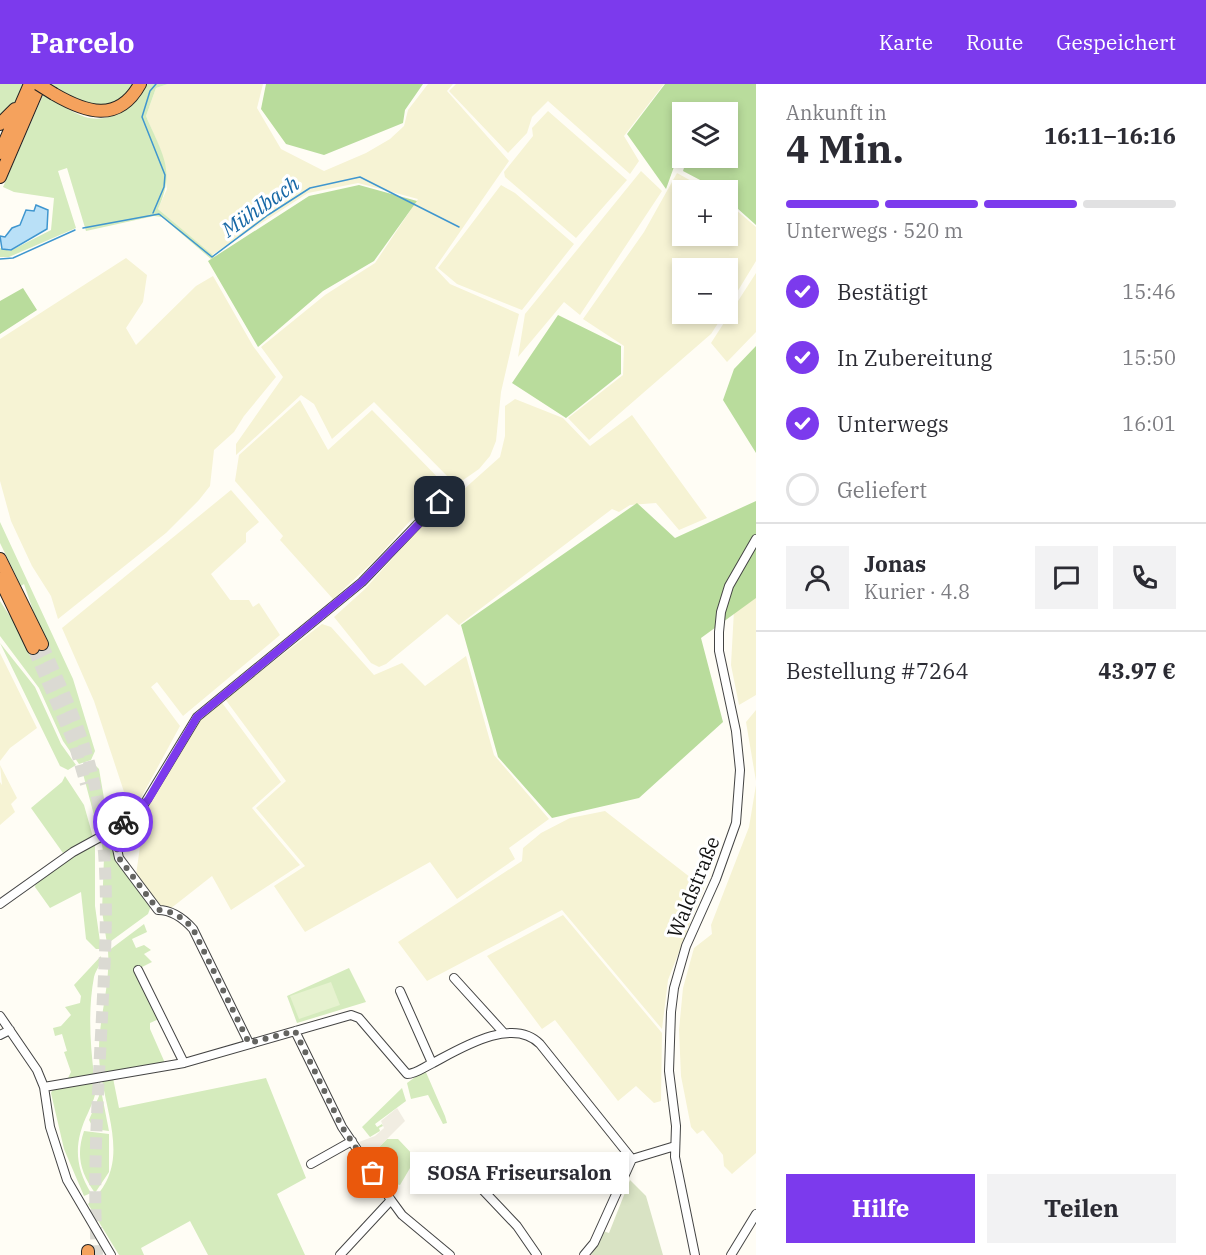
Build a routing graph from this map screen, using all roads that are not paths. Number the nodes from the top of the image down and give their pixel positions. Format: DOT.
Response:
graph roads {
  1 [pos="30,84"];
  2 [pos="39,84"];
  3 [pos="140,84"];
  4 [pos="25,96"];
  5 [pos="0,124"];
  6 [pos="0,153"];
  7 [pos="0,177"];
  8 [pos="451,492"];
  9 [pos="756,540"];
  10 [pos="0,559"];
  11 [pos="0,579"];
  12 [pos="113,830"];
  13 [pos="0,904"];
  14 [pos="138,970"];
  15 [pos="454,978"];
  16 [pos="400,991"];
  17 [pos="0,1016"];
  18 [pos="10,1030"];
  19 [pos="295,1031"];
  20 [pos="503,1032"];
  21 [pos="0,1035"];
  22 [pos="249,1043"];
  23 [pos="184,1063"];
  24 [pos="432,1063"];
  25 [pos="45,1088"];
  26 [pos="352,1141"];
  27 [pos="675,1146"];
  28 [pos="632,1159"];
  29 [pos="310,1164"];
  30 [pos="461,1167"];
  31 [pos="391,1200"];
  32 [pos="756,1214"];
  33 [pos="111,1255"];
  34 [pos="340,1255"];
  35 [pos="450,1255"];
  36 [pos="537,1255"];
  37 [pos="584,1255"];
  38 [pos="695,1255"];
  39 [pos="731,1255"];
  1 -- 4 [label="highway"];
  2 -- 3 [label="highway, bridge"];
  2 -- 7 [label="highway"];
  4 -- 5 [label="highway"];
  4 -- 6 [label="highway"];
  8 -- 12 [label="street"];
  9 -- 27 [label="street, Waldstraße"];
  10 -- 11 [label="highway"];
  12 -- 13 [label="street"];
  12 -- 22 [label="street"];
  14 -- 23 [label="street"];
  15 -- 20 [label="street"];
  16 -- 24 [label="street"];
  17 -- 18 [label="street"];
  18 -- 21 [label="street"];
  18 -- 25 [label="street"];
  19 -- 22 [label="street"];
  19 -- 24 [label="street"];
  19 -- 26 [label="street"];
  20 -- 24 [label="street"];
  20 -- 28 [label="street"];
  22 -- 23 [label="street"];
  23 -- 25 [label="street"];
  25 -- 33 [label="street"];
  26 -- 29 [label="street"];
  26 -- 31 [label="street"];
  27 -- 28 [label="street"];
  27 -- 38 [label="street, Waldstraße"];
  28 -- 37 [label="street"];
  30 -- 36 [label="street"];
  31 -- 34 [label="street"];
  31 -- 35 [label="street"];
  32 -- 39 [label="street"];
}
